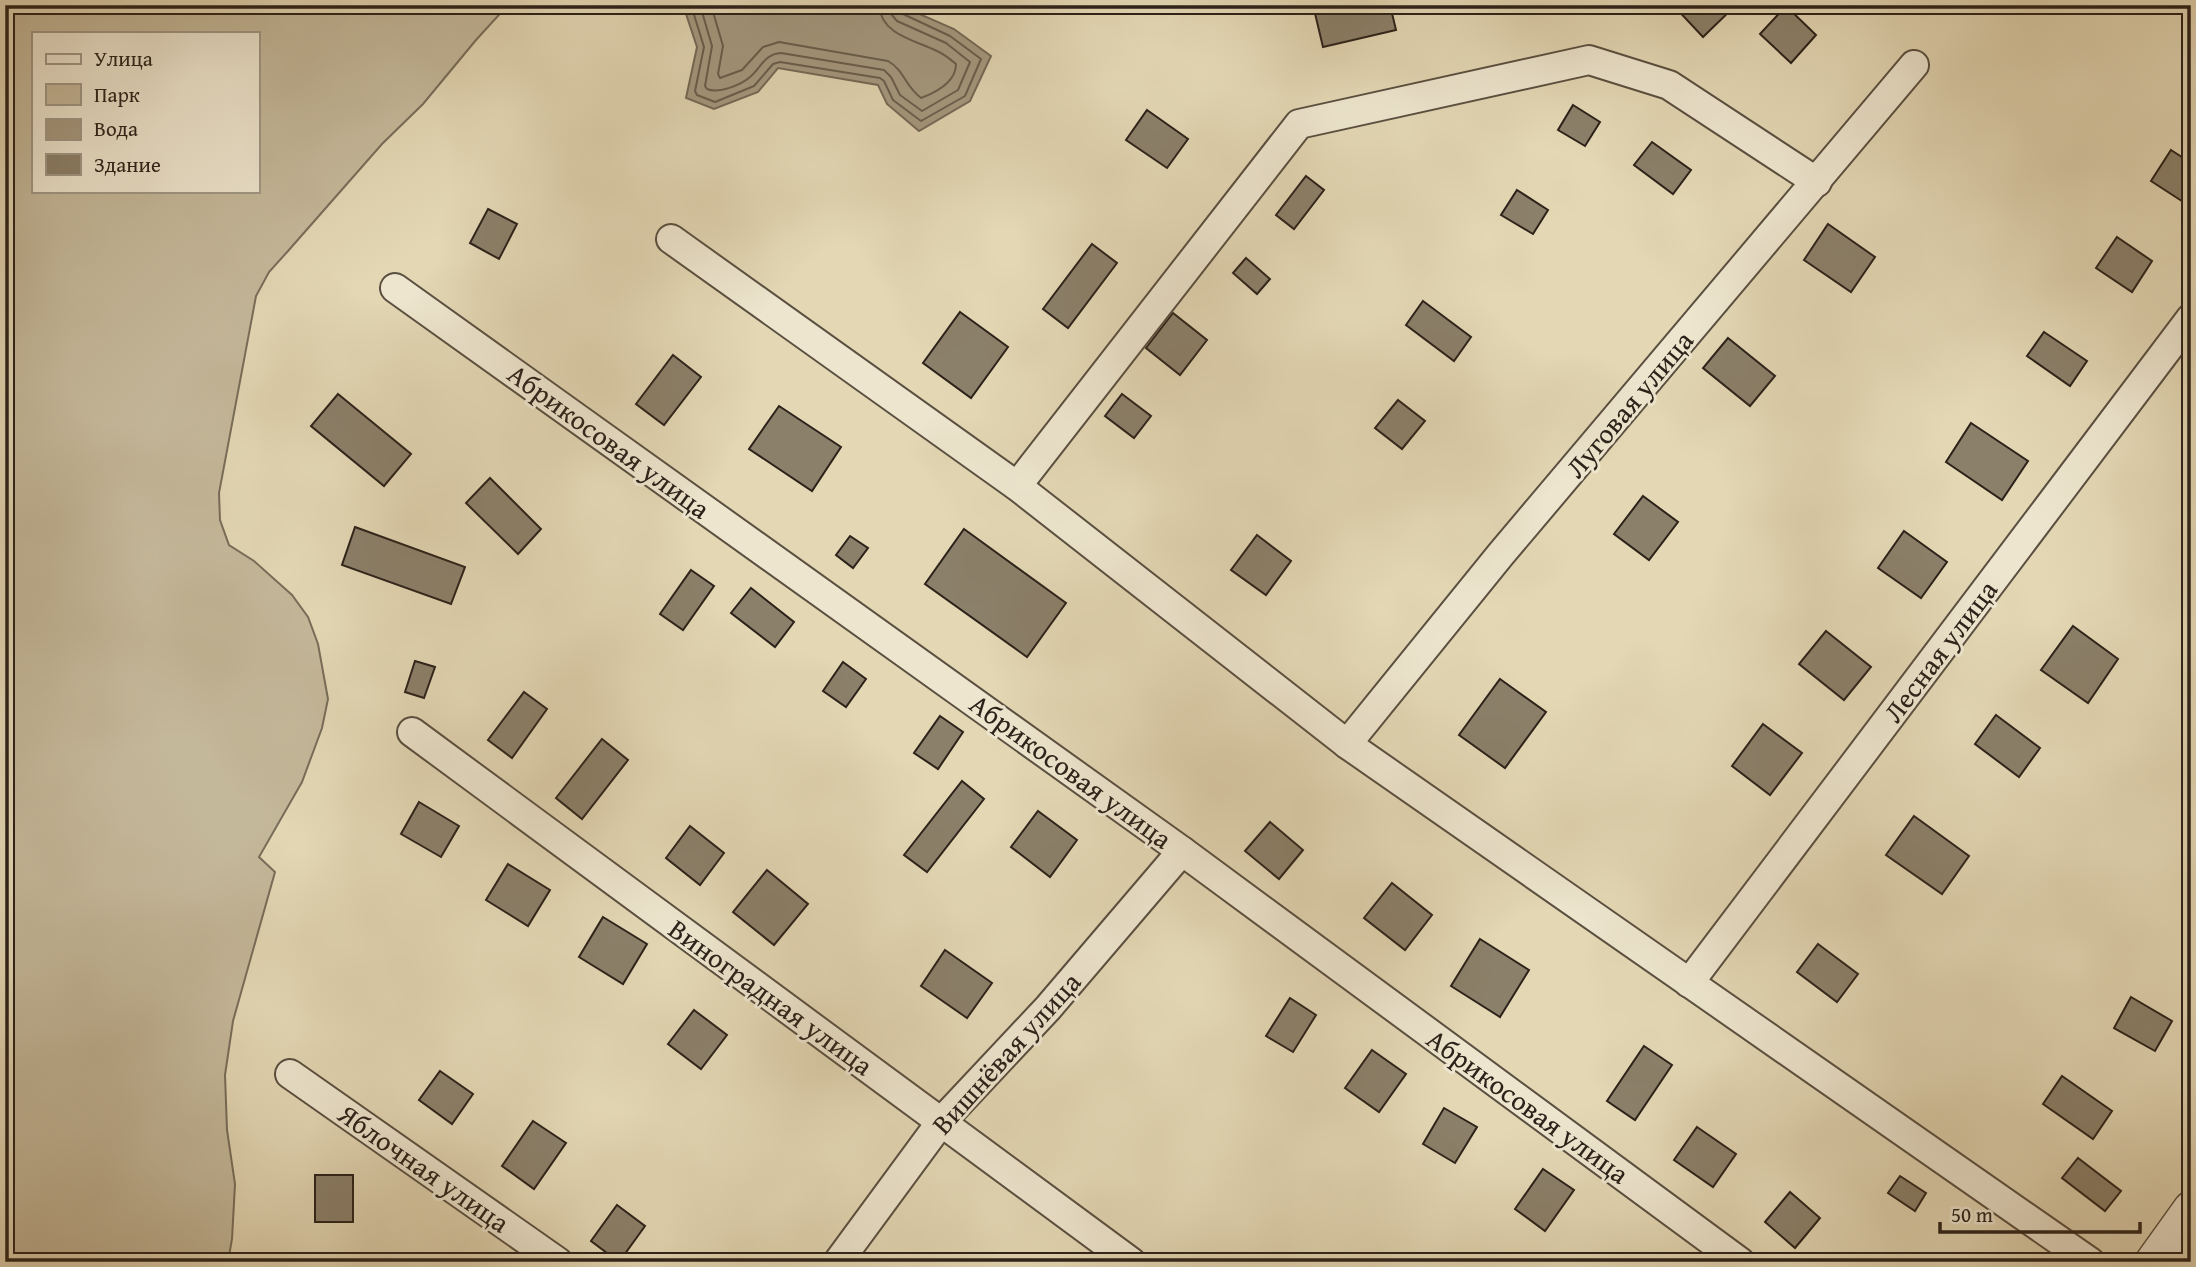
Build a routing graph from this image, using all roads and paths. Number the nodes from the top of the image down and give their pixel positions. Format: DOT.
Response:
graph roads {
  1 [pos="1914,65"];
  2 [pos="1817,182"];
  3 [pos="671,239"];
  4 [pos="395,288"];
  5 [pos="2191,318"];
  6 [pos="1017,486"];
  7 [pos="412,732"];
  8 [pos="1347,744"];
  9 [pos="1182,851"];
  10 [pos="1689,984"];
  11 [pos="290,1074"];
  12 [pos="941,1122"];
  13 [pos="2191,1209"];
  14 [pos="558,1262"];
  15 [pos="838,1262"];
  16 [pos="1130,1262"];
  17 [pos="1740,1262"];
  18 [pos="2090,1262"];
  19 [pos="2153,1262"];
  1 -- 2 [label="street, Луговая улица"];
  2 -- 6 [label="street"];
  2 -- 8 [label="street, Луговая улица"];
  3 -- 6 [label="street"];
  4 -- 9 [label="street, Абрикосовая улица"];
  5 -- 10 [label="street, Лесная улица"];
  6 -- 8 [label="street"];
  7 -- 12 [label="street, Виноградная улица"];
  8 -- 10 [label="street"];
  9 -- 12 [label="street, Вишнёвая улица"];
  9 -- 17 [label="street, Абрикосовая улица"];
  10 -- 18 [label="street"];
  11 -- 14 [label="street, Яблочная улица"];
  12 -- 15 [label="street, Вишнёвая улица"];
  12 -- 16 [label="street, Виноградная улица"];
  13 -- 19 [label="street"];
}
